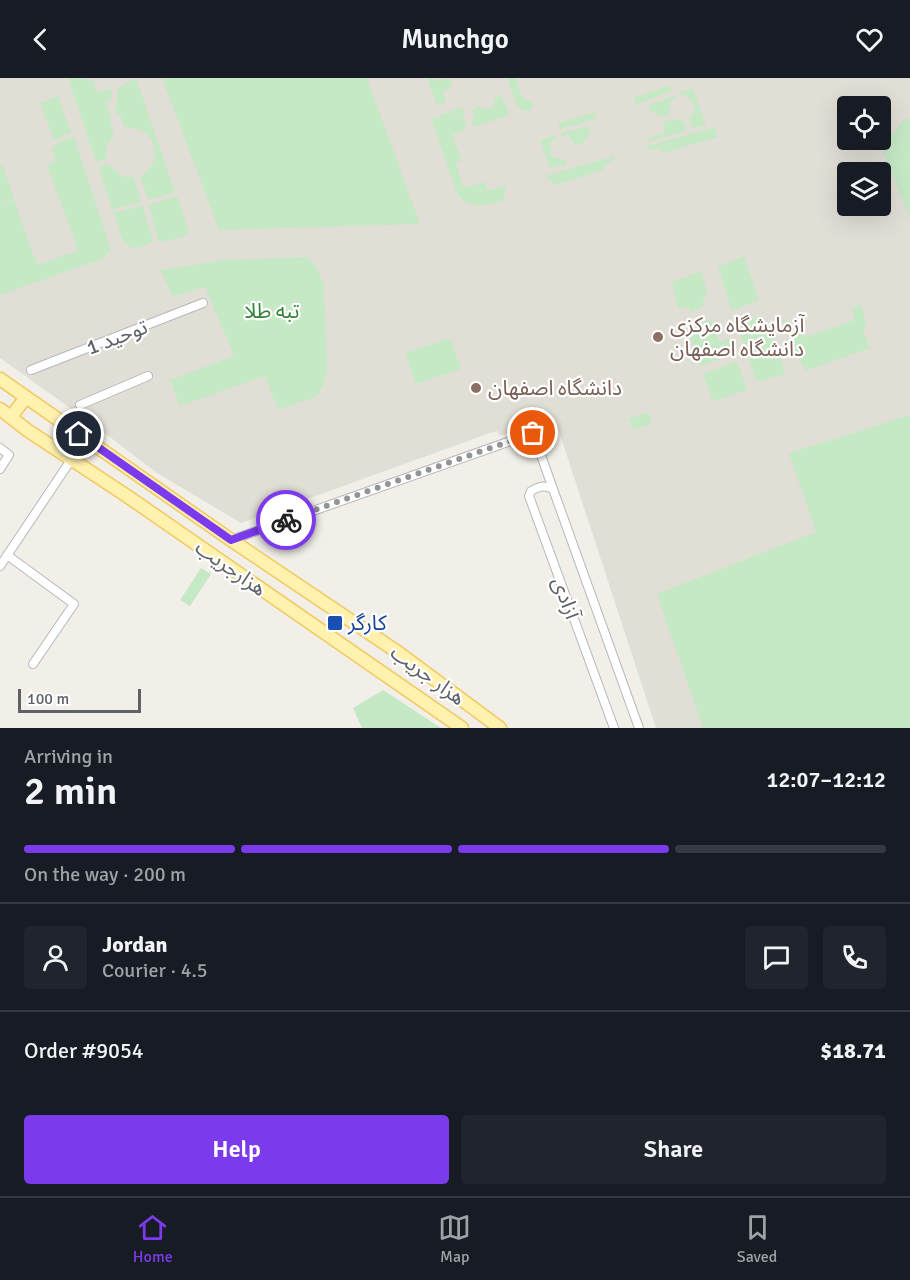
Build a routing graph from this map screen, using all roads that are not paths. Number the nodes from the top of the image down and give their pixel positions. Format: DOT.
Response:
graph roads {
  1 [pos="203,303"];
  2 [pos="32,370"];
  3 [pos="148,376"];
  4 [pos="0,379"];
  5 [pos="26,397"];
  6 [pos="80,405"];
  7 [pos="0,409"];
  8 [pos="11,417"];
  9 [pos="0,448"];
  10 [pos="71,460"];
  11 [pos="0,468"];
  12 [pos="553,489"];
  13 [pos="231,540"];
  14 [pos="7,555"];
  15 [pos="0,566"];
  16 [pos="33,664"];
  17 [pos="462,728"];
  18 [pos="500,728"];
  19 [pos="614,728"];
  20 [pos="639,728"];
  1 -- 2 [label="street, توحید 1"];
  3 -- 6 [label="street"];
  4 -- 5 [label="main road, هزار جریب"];
  5 -- 8 [label="main road"];
  5 -- 13 [label="main road, هزار جریب"];
  7 -- 8 [label="main road, هزارجریب"];
  8 -- 10 [label="main road, هزارجریب"];
  9 -- 11 [label="street"];
  10 -- 14 [label="street"];
  10 -- 17 [label="main road, هزارجریب"];
  12 -- 13 [label="street, آزادی"];
  12 -- 19 [label="street, آزادی"];
  12 -- 20 [label="street, آزادی"];
  13 -- 18 [label="main road, هزار جریب"];
  14 -- 15 [label="street"];
  14 -- 16 [label="street"];
}
